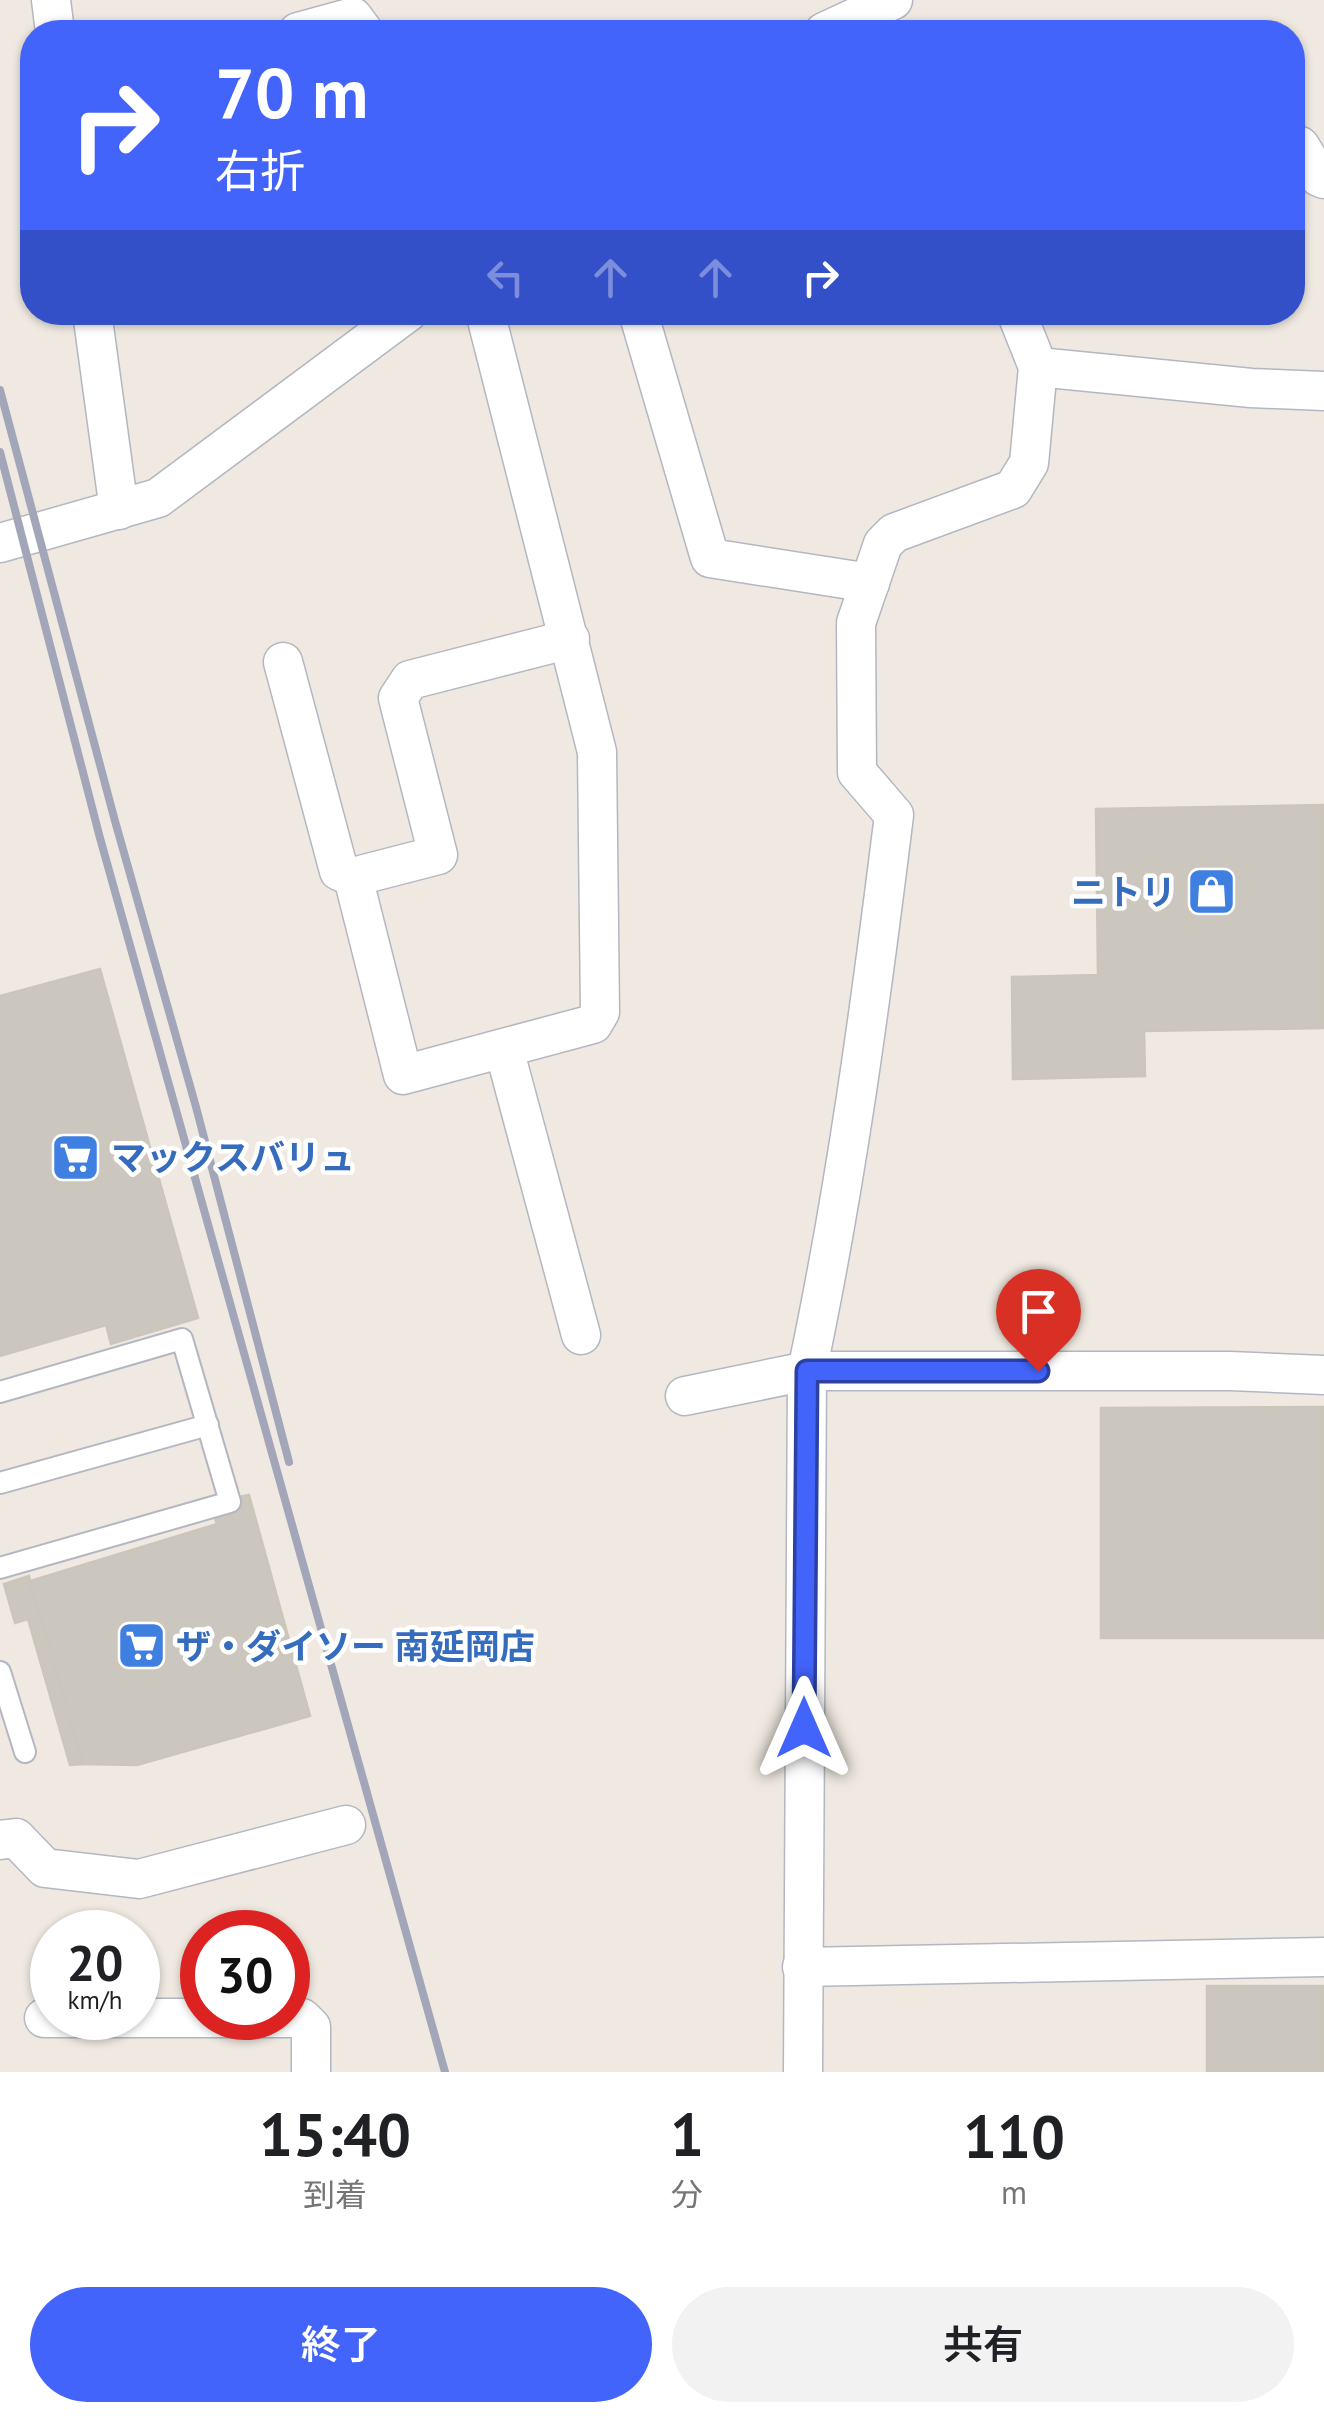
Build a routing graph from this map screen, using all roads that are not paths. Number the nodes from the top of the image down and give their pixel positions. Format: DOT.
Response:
graph roads {
  1 [pos="875,4"];
  2 [pos="846,20"];
  3 [pos="1305,154"];
  4 [pos="1324,179"];
  5 [pos="94,325"];
  6 [pos="391,325"];
  7 [pos="488,325"];
  8 [pos="642,325"];
  9 [pos="1021,325"];
  10 [pos="1038,368"];
  11 [pos="1324,391"];
  12 [pos="119,510"];
  13 [pos="0,543"];
  14 [pos="870,583"];
  15 [pos="570,639"];
  16 [pos="283,662"];
  17 [pos="353,878"];
  18 [pos="504,1048"];
  19 [pos="580,1335"];
  20 [pos="807,1371"];
  21 [pos="1324,1374"];
  22 [pos="0,1392"];
  23 [pos="686,1396"];
  24 [pos="208,1425"];
  25 [pos="0,1483"];
  26 [pos="0,1568"];
  27 [pos="0,1676"];
  28 [pos="26,1752"];
  29 [pos="346,1824"];
  30 [pos="0,1840"];
  31 [pos="1324,1957"];
  32 [pos="802,1967"];
  33 [pos="160,2018"];
  34 [pos="311,2072"];
  35 [pos="804,2072"];
  1 -- 2 [label="street"];
  3 -- 4 [label="street"];
  5 -- 12 [label="street"];
  6 -- 12 [label="street"];
  7 -- 15 [label="street"];
  8 -- 14 [label="street"];
  9 -- 10 [label="street"];
  10 -- 11 [label="street"];
  10 -- 14 [label="street"];
  12 -- 13 [label="street"];
  14 -- 20 [label="street"];
  15 -- 17 [label="street"];
  15 -- 18 [label="street"];
  16 -- 17 [label="street"];
  17 -- 18 [label="street"];
  18 -- 19 [label="street"];
  20 -- 21 [label="street"];
  20 -- 23 [label="street"];
  20 -- 32 [label="street"];
  22 -- 24 [label="lane"];
  24 -- 25 [label="lane"];
  24 -- 26 [label="lane"];
  27 -- 28 [label="lane"];
  29 -- 30 [label="street"];
  31 -- 32 [label="street"];
  32 -- 35 [label="street"];
  33 -- 34 [label="street"];
}
